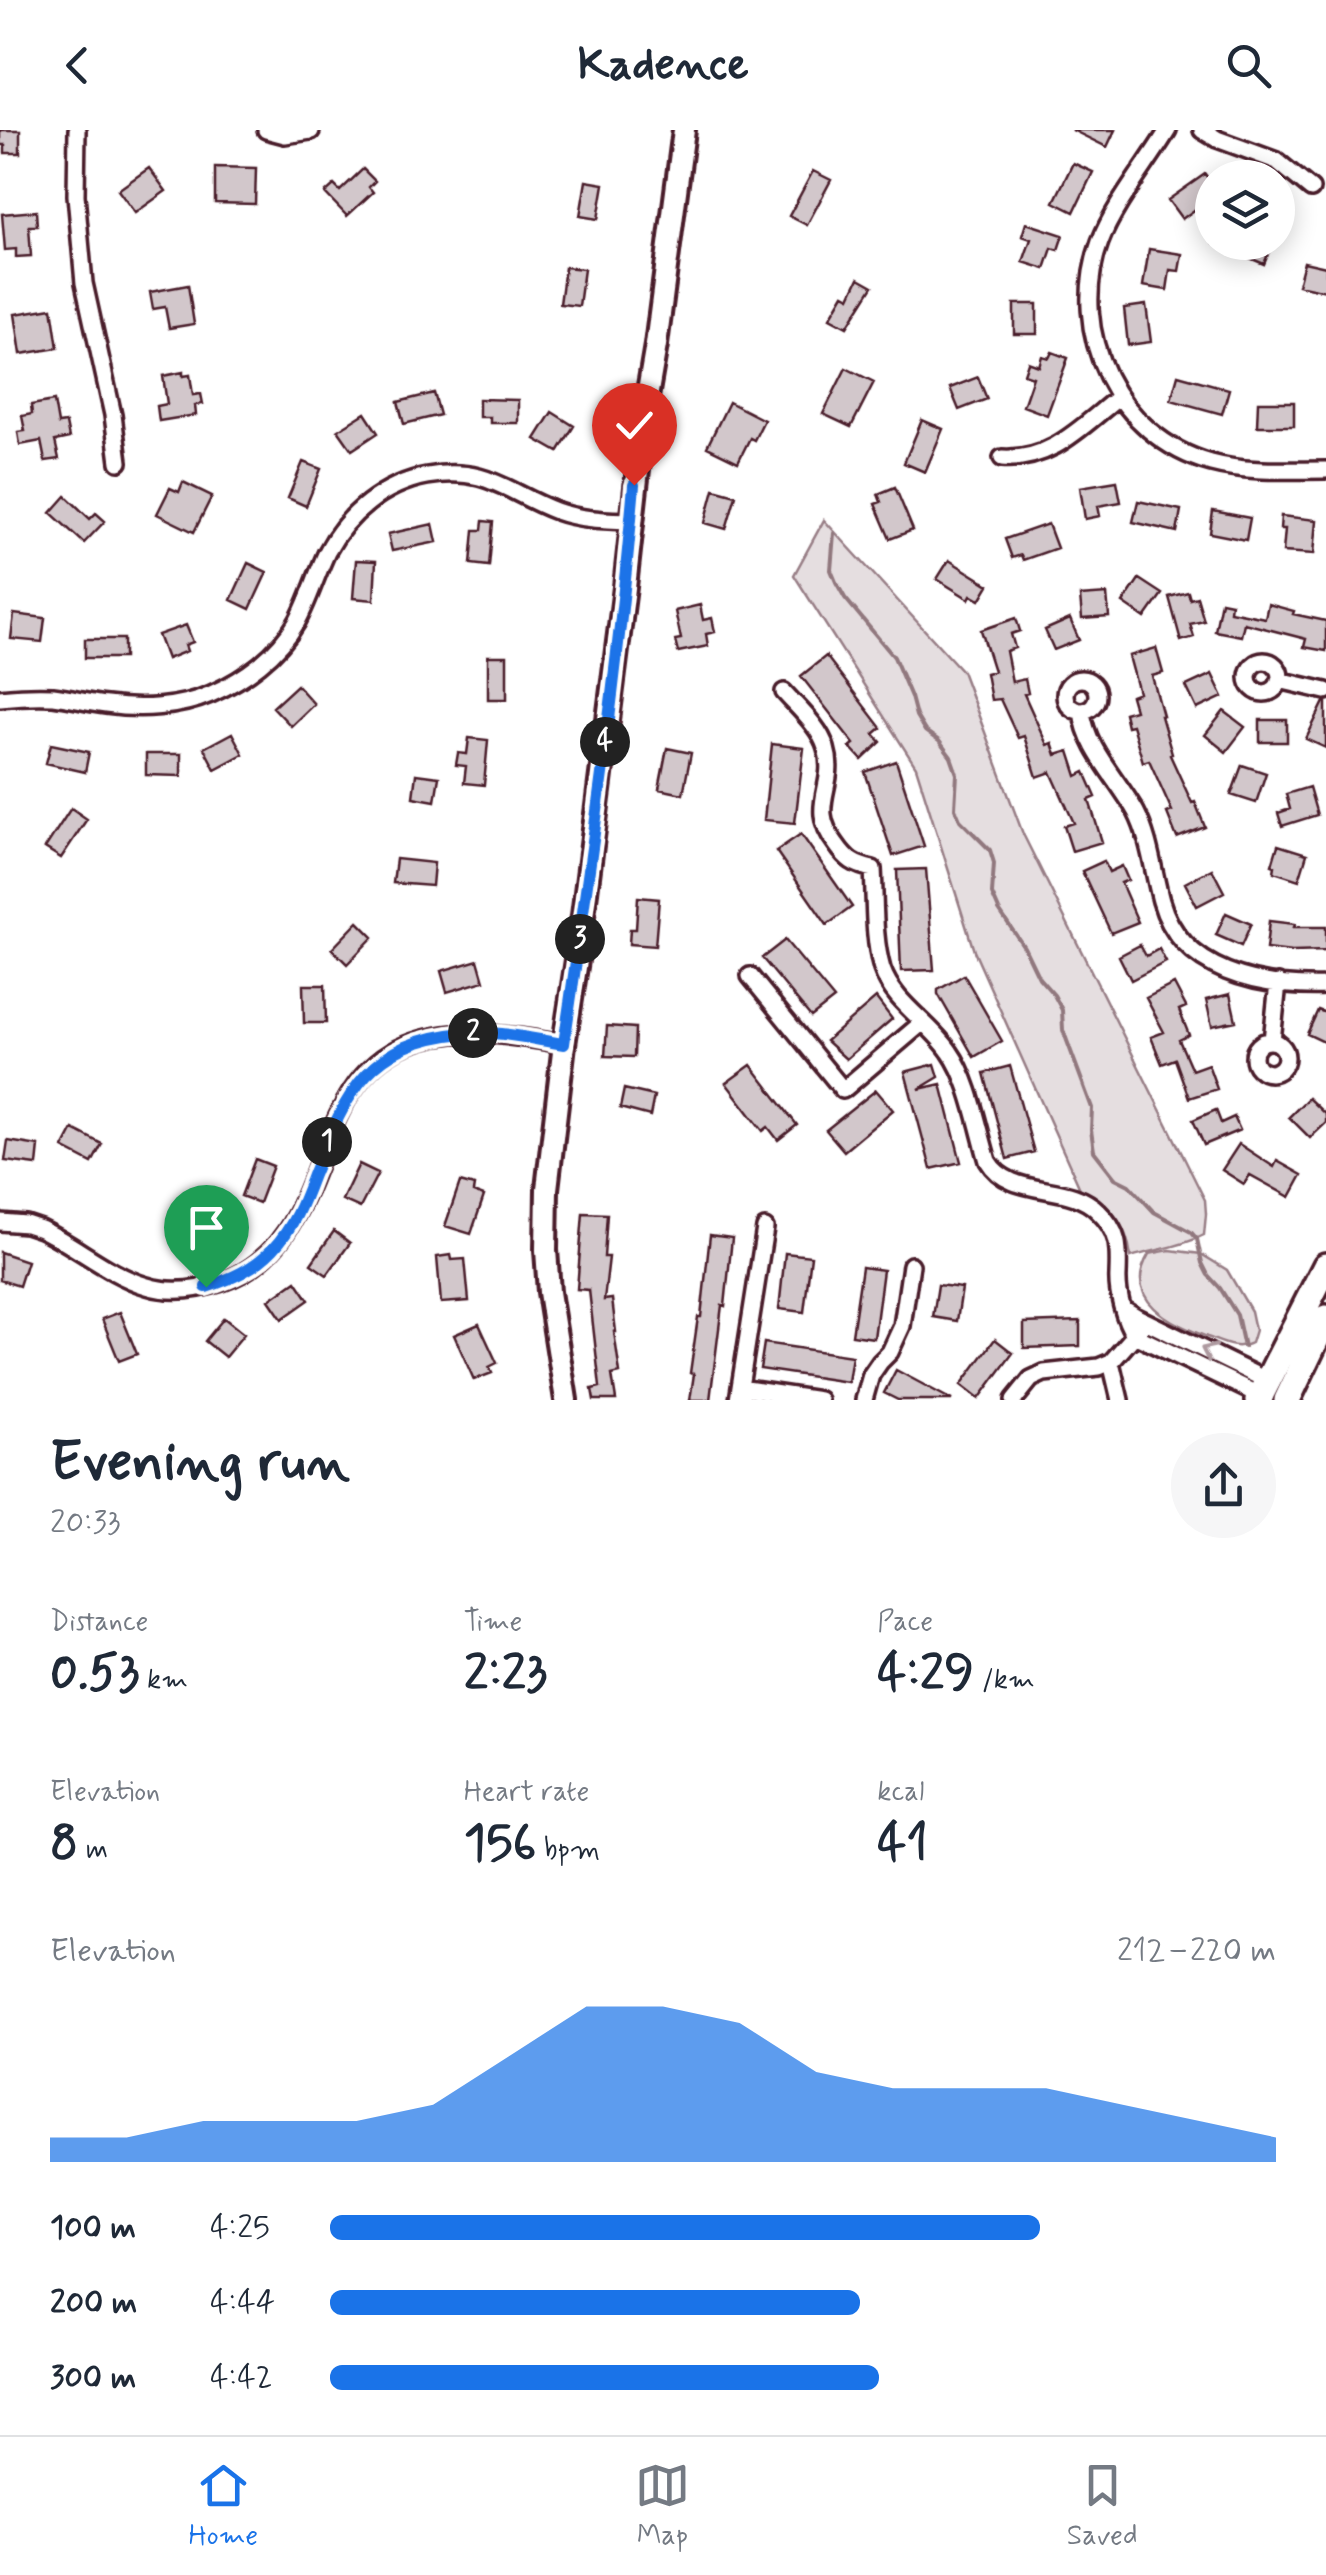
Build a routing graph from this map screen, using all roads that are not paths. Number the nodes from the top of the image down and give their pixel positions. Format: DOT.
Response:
graph roads {
  1 [pos="77,130"];
  2 [pos="266,130"];
  3 [pos="311,130"];
  4 [pos="684,130"];
  5 [pos="1168,130"];
  6 [pos="1202,130"];
  7 [pos="1311,188"];
  8 [pos="1119,397"];
  9 [pos="1002,458"];
  10 [pos="119,462"];
  11 [pos="1326,470"];
  12 [pos="631,521"];
  13 [pos="1279,680"];
  14 [pos="1326,691"];
  15 [pos="784,692"];
  16 [pos="0,698"];
  17 [pos="1082,710"];
  18 [pos="750,976"];
  19 [pos="1278,983"];
  20 [pos="1326,986"];
  21 [pos="923,1022"];
  22 [pos="1272,1041"];
  23 [pos="564,1044"];
  24 [pos="0,1222"];
  25 [pos="765,1228"];
  26 [pos="911,1265"];
  27 [pos="1326,1266"];
  28 [pos="1124,1309"];
  29 [pos="1326,1318"];
  30 [pos="1146,1322"];
  31 [pos="1134,1335"];
  32 [pos="1112,1362"];
  33 [pos="739,1394"];
  34 [pos="1273,1396"];
  35 [pos="566,1400"];
  36 [pos="818,1400"];
  37 [pos="864,1400"];
  38 [pos="1014,1400"];
  39 [pos="1120,1400"];
  1 -- 10 [label="street"];
  2 -- 3 [label="street"];
  4 -- 12 [label="street"];
  5 -- 8 [label="street"];
  6 -- 7 [label="street"];
  8 -- 9 [label="street"];
  8 -- 11 [label="street"];
  12 -- 16 [label="street"];
  12 -- 23 [label="street"];
  13 -- 14 [label="street"];
  15 -- 21 [label="street"];
  17 -- 19 [label="street"];
  18 -- 21 [label="street"];
  19 -- 20 [label="street"];
  19 -- 22 [label="street"];
  21 -- 28 [label="street"];
  23 -- 24 [label="street"];
  23 -- 35 [label="street"];
  25 -- 33 [label="street"];
  26 -- 37 [label="street"];
  27 -- 34 [label="main road"];
  28 -- 30 [label="street"];
  28 -- 31 [label="street"];
  29 -- 34 [label="main road"];
  30 -- 31 [label="street"];
  34 -- 30 [label="street, one-way"];
  31 -- 32 [label="street"];
  31 -- 34 [label="street"];
  32 -- 38 [label="street"];
  32 -- 39 [label="street"];
  33 -- 36 [label="street"];
}
